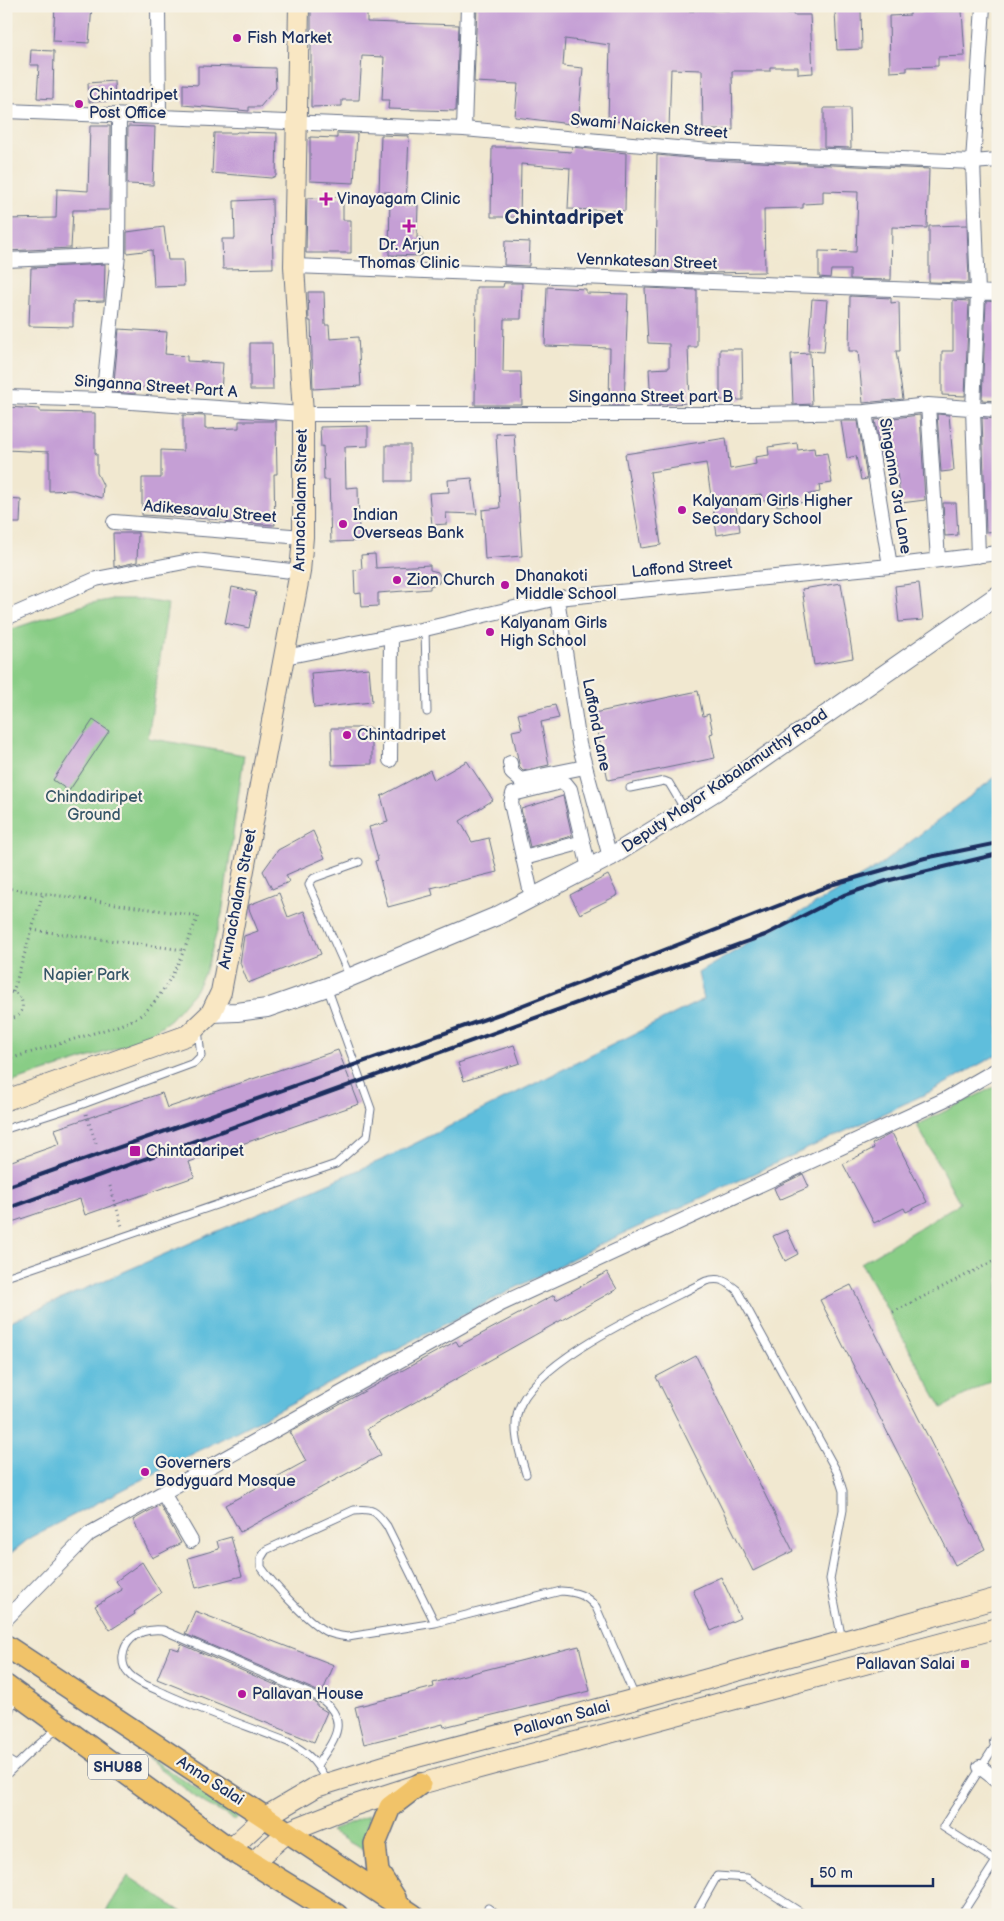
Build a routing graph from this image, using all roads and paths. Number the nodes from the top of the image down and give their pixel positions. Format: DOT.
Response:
graph roads {
  1 [pos="158,6"];
  2 [pos="299,6"];
  3 [pos="468,6"];
  4 [pos="983,6"];
  5 [pos="6,111"];
  6 [pos="119,116"];
  7 [pos="160,117"];
  8 [pos="297,123"];
  9 [pos="464,129"];
  10 [pos="998,160"];
  11 [pos="973,162"];
  12 [pos="118,255"];
  13 [pos="6,260"];
  14 [pos="294,266"];
  15 [pos="978,292"];
  16 [pos="998,293"];
  17 [pos="6,397"];
  18 [pos="103,400"];
  19 [pos="928,405"];
  20 [pos="973,409"];
  21 [pos="998,410"];
  22 [pos="866,412"];
  23 [pos="303,414"];
  24 [pos="114,522"];
  25 [pos="303,537"];
  26 [pos="998,553"];
  27 [pos="978,556"];
  28 [pos="938,560"];
  29 [pos="890,566"];
  30 [pos="300,572"];
  31 [pos="998,595"];
  32 [pos="557,598"];
  33 [pos="6,618"];
  34 [pos="424,629"];
  35 [pos="391,636"];
  36 [pos="285,657"];
  37 [pos="427,712"];
  38 [pos="390,760"];
  39 [pos="510,763"];
  40 [pos="585,767"];
  41 [pos="630,788"];
  42 [pos="685,810"];
  43 [pos="583,842"];
  44 [pos="610,857"];
  45 [pos="524,858"];
  46 [pos="359,862"];
  47 [pos="589,868"];
  48 [pos="6,888"];
  49 [pos="43,893"];
  50 [pos="532,898"];
  51 [pos="32,930"];
  52 [pos="184,950"];
  53 [pos="351,977"];
  54 [pos="327,987"];
  55 [pos="6,991"];
  56 [pos="14,992"];
  57 [pos="6,1020"];
  58 [pos="199,1025"];
  59 [pos="6,1060"];
  60 [pos="998,1069"];
  61 [pos="6,1100"];
  62 [pos="6,1129"];
  63 [pos="110,1186"];
  64 [pos="125,1236"];
  65 [pos="998,1260"];
  66 [pos="6,1277"];
  67 [pos="893,1312"];
  68 [pos="526,1474"];
  69 [pos="163,1493"];
  70 [pos="191,1541"];
  71 [pos="998,1598"];
  72 [pos="6,1619"];
  73 [pos="435,1623"];
  74 [pos="998,1628"];
  75 [pos="842,1641"];
  76 [pos="6,1646"];
  77 [pos="11,1689"];
  78 [pos="636,1699"];
  79 [pos="6,1721"];
  80 [pos="61,1726"];
  81 [pos="998,1742"];
  82 [pos="6,1759"];
  83 [pos="16,1765"];
  84 [pos="317,1765"];
  85 [pos="980,1767"];
  86 [pos="6,1776"];
  87 [pos="998,1781"];
  88 [pos="329,1783"];
  89 [pos="420,1784"];
  90 [pos="265,1817"];
  91 [pos="288,1831"];
  92 [pos="230,1849"];
  93 [pos="997,1861"];
  94 [pos="252,1863"];
  95 [pos="488,1908"];
  96 [pos="406,1910"];
  97 [pos="337,1915"];
  98 [pos="497,1915"];
  99 [pos="695,1915"];
  100 [pos="805,1915"];
  101 [pos="962,1915"];
  1 -- 7 [label="street"];
  2 -- 8 [label="main road, Arunachalam Street"];
  3 -- 9 [label="street"];
  4 -- 11 [label="street"];
  5 -- 6 [label="street, Swami Naicken Street"];
  6 -- 7 [label="street, Swami Naicken Street"];
  6 -- 12 [label="street"];
  7 -- 8 [label="street, Swami Naicken Street"];
  8 -- 9 [label="street, Swami Naicken Street"];
  8 -- 14 [label="main road, Arunachalam Street"];
  9 -- 11 [label="street, Swami Naicken Street"];
  10 -- 11 [label="street, Swami Naicken Street"];
  11 -- 15 [label="street"];
  12 -- 13 [label="street"];
  12 -- 18 [label="street"];
  14 -- 15 [label="street, Vennkatesan Street"];
  14 -- 23 [label="main road, Arunachalam Street"];
  15 -- 16 [label="street, Vennkatesan Street"];
  15 -- 20 [label="street"];
  17 -- 18 [label="street, Singanna Street Part A"];
  18 -- 23 [label="street, Singanna Street Part A"];
  19 -- 20 [label="street, Singanna Street part B"];
  19 -- 22 [label="street, Singanna Street part B"];
  19 -- 28 [label="street"];
  20 -- 21 [label="street, Singanna Street part B"];
  20 -- 27 [label="street"];
  22 -- 23 [label="street, Singanna Street part B"];
  22 -- 29 [label="street, Singanna 3rd Lane"];
  23 -- 25 [label="main road, Arunachalam Street"];
  24 -- 25 [label="street, Adikesavalu Street"];
  25 -- 30 [label="main road, Arunachalam Street"];
  26 -- 27 [label="street, Laffond Street"];
  27 -- 28 [label="street, Laffond Street"];
  28 -- 29 [label="street, Laffond Street"];
  29 -- 32 [label="street, Laffond Street"];
  30 -- 33 [label="street"];
  30 -- 36 [label="main road, Arunachalam Street"];
  31 -- 42 [label="street, Deputy Mayor Kabalamurthy Road"];
  32 -- 34 [label="street, Laffond Street"];
  32 -- 40 [label="street, Laffond Lane"];
  34 -- 35 [label="street, Laffond Street"];
  34 -- 37 [label="lane"];
  35 -- 36 [label="street, Laffond Street"];
  35 -- 38 [label="street"];
  36 -- 58 [label="main road, Arunachalam Street"];
  39 -- 40 [label="street"];
  40 -- 44 [label="street, Laffond Lane"];
  41 -- 42 [label="lane"];
  42 -- 44 [label="street, Deputy Mayor Kabalamurthy Road"];
  43 -- 45 [label="street"];
  43 -- 45 [label="street"];
  43 -- 47 [label="street"];
  44 -- 47 [label="street, Deputy Mayor Kabalamurthy Road"];
  45 -- 50 [label="street"];
  46 -- 53 [label="lane"];
  47 -- 50 [label="street, Deputy Mayor Kabalamurthy Road"];
  48 -- 49 [label="path"];
  49 -- 51 [label="path"];
  49 -- 52 [label="path"];
  50 -- 53 [label="street, Deputy Mayor Kabalamurthy Road"];
  51 -- 52 [label="path"];
  51 -- 56 [label="path"];
  52 -- 59 [label="path"];
  53 -- 54 [label="street, Deputy Mayor Kabalamurthy Road"];
  54 -- 58 [label="street, Deputy Mayor Kabalamurthy Road"];
  54 -- 64 [label="lane"];
  55 -- 56 [label="path"];
  56 -- 57 [label="path"];
  58 -- 61 [label="main road, Deputy Mayor Kabalamurthy Road"];
  58 -- 62 [label="lane"];
  60 -- 69 [label="street"];
  63 -- 64 [label="path"];
  64 -- 66 [label="lane"];
  65 -- 67 [label="path"];
  68 -- 75 [label="lane"];
  69 -- 70 [label="street"];
  69 -- 72 [label="street"];
  71 -- 75 [label="main road, Pallavan Salai"];
  73 -- 73 [label="lane"];
  73 -- 78 [label="lane"];
  74 -- 89 [label="main road, Pallavan Salai"];
  75 -- 78 [label="main road, Pallavan Salai"];
  76 -- 90 [label="main road, Anna Salai / SHU88"];
  77 -- 79 [label="lane"];
  77 -- 80 [label="main road, SHU88"];
  78 -- 88 [label="main road, Pallavan Salai"];
  80 -- 83 [label="lane"];
  80 -- 92 [label="main road, SHU88"];
  81 -- 85 [label="lane"];
  82 -- 83 [label="lane"];
  83 -- 86 [label="lane"];
  84 -- 84 [label="lane"];
  84 -- 88 [label="lane"];
  85 -- 87 [label="street"];
  85 -- 93 [label="lane"];
  88 -- 90 [label="main road, Pallavan Salai"];
  89 -- 91 [label="main road, Pallavan Salai"];
  89 -- 96 [label="main road"];
  90 -- 91 [label="main road, Anna Salai / SHU88"];
  90 -- 92 [label="main road, Pallavan Salai"];
  91 -- 94 [label="main road, Pallavan Salai"];
  91 -- 96 [label="main road, Anna Salai / SHU88"];
  92 -- 94 [label="main road, SHU88"];
  93 -- 101 [label="lane"];
  94 -- 97 [label="main road, SHU88"];
  95 -- 98 [label="lane"];
  99 -- 100 [label="lane"];
}
